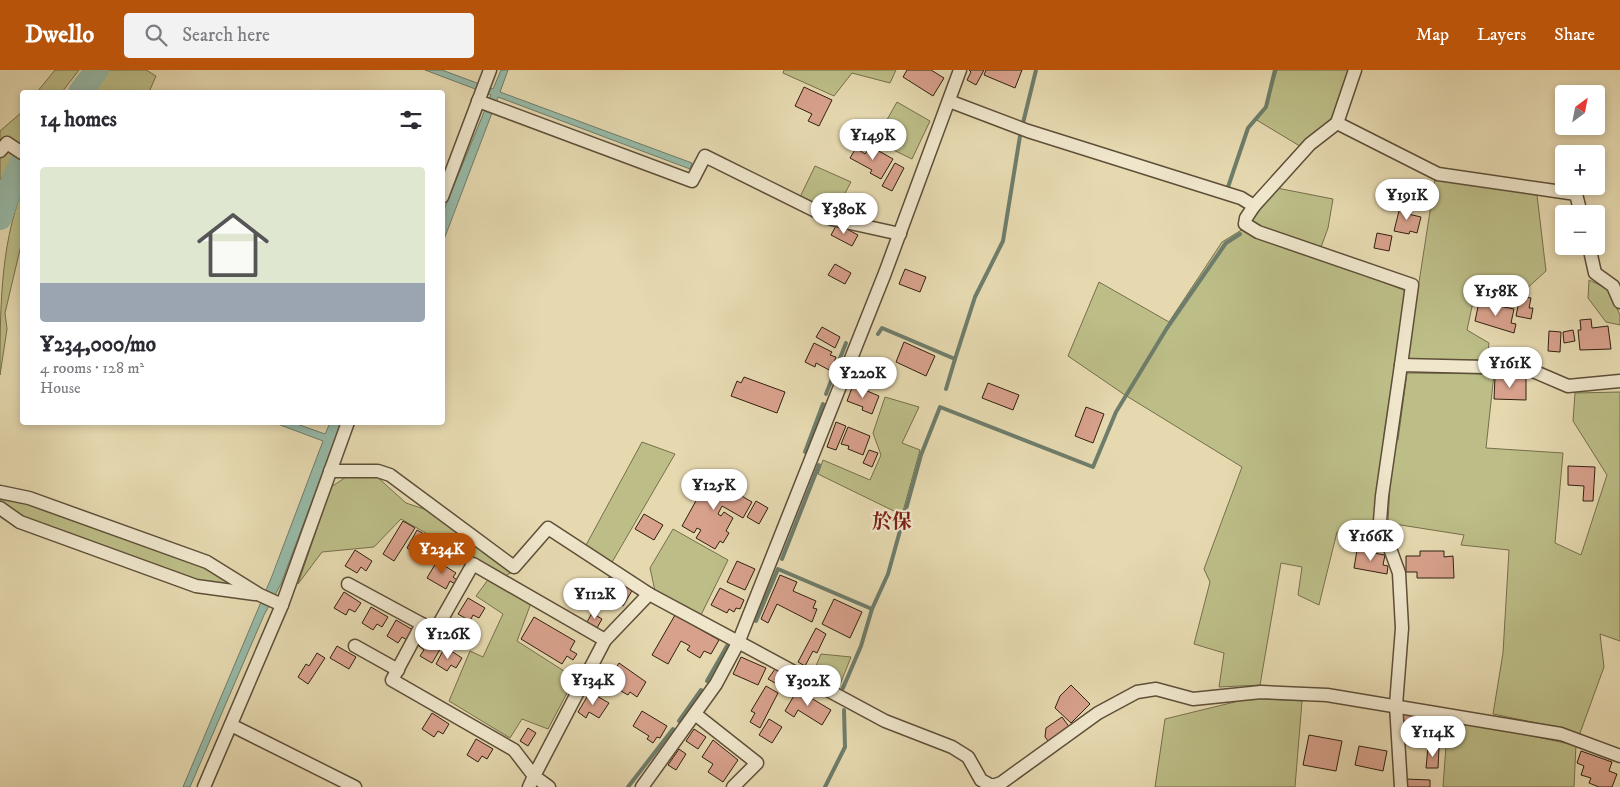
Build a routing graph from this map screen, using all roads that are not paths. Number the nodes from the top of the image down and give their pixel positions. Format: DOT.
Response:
graph roads {
  1 [pos="490,70"];
  2 [pos="960,70"];
  3 [pos="1355,70"];
  4 [pos="485,98"];
  5 [pos="949,100"];
  6 [pos="1338,123"];
  7 [pos="4,147"];
  8 [pos="20,152"];
  9 [pos="445,190"];
  10 [pos="1579,205"];
  11 [pos="1254,206"];
  12 [pos="900,234"];
  13 [pos="1591,255"];
  14 [pos="1620,302"];
  15 [pos="1401,365"];
  16 [pos="1620,381"];
  17 [pos="347,425"];
  18 [pos="330,471"];
  19 [pos="0,492"];
  20 [pos="0,508"];
  21 [pos="348,584"];
  22 [pos="649,594"];
  23 [pos="260,595"];
  24 [pos="282,605"];
  25 [pos="422,624"];
  26 [pos="435,631"];
  27 [pos="605,640"];
  28 [pos="455,642"];
  29 [pos="738,643"];
  30 [pos="355,646"];
  31 [pos="398,670"];
  32 [pos="1396,705"];
  33 [pos="695,714"];
  34 [pos="231,725"];
  35 [pos="1620,756"];
  36 [pos="532,781"];
  37 [pos="347,785"];
  38 [pos="986,786"];
  39 [pos="204,787"];
  40 [pos="549,787"];
  41 [pos="642,787"];
  42 [pos="733,787"];
  43 [pos="1401,787"];
  1 -- 4 [label="street"];
  2 -- 5 [label="street"];
  3 -- 6 [label="street"];
  4 -- 9 [label="street"];
  4 -- 12 [label="street"];
  5 -- 11 [label="street"];
  5 -- 12 [label="street"];
  6 -- 10 [label="street"];
  6 -- 11 [label="street"];
  7 -- 8 [label="street"];
  11 -- 15 [label="street"];
  12 -- 29 [label="street"];
  13 -- 14 [label="street"];
  15 -- 16 [label="street"];
  15 -- 32 [label="street"];
  17 -- 18 [label="street"];
  18 -- 22 [label="street"];
  18 -- 24 [label="street"];
  19 -- 23 [label="street"];
  20 -- 23 [label="street"];
  21 -- 25 [label="street"];
  22 -- 27 [label="street"];
  22 -- 29 [label="street"];
  23 -- 24 [label="street"];
  24 -- 34 [label="street"];
  25 -- 26 [label="street"];
  25 -- 31 [label="street"];
  26 -- 27 [label="street"];
  26 -- 28 [label="street"];
  27 -- 36 [label="street"];
  29 -- 33 [label="street"];
  29 -- 38 [label="street"];
  30 -- 31 [label="street"];
  31 -- 36 [label="street"];
  32 -- 35 [label="street"];
  32 -- 38 [label="street"];
  32 -- 43 [label="street"];
  33 -- 41 [label="street"];
  33 -- 42 [label="street"];
  34 -- 37 [label="street"];
  34 -- 39 [label="street"];
  36 -- 40 [label="street"];
}
